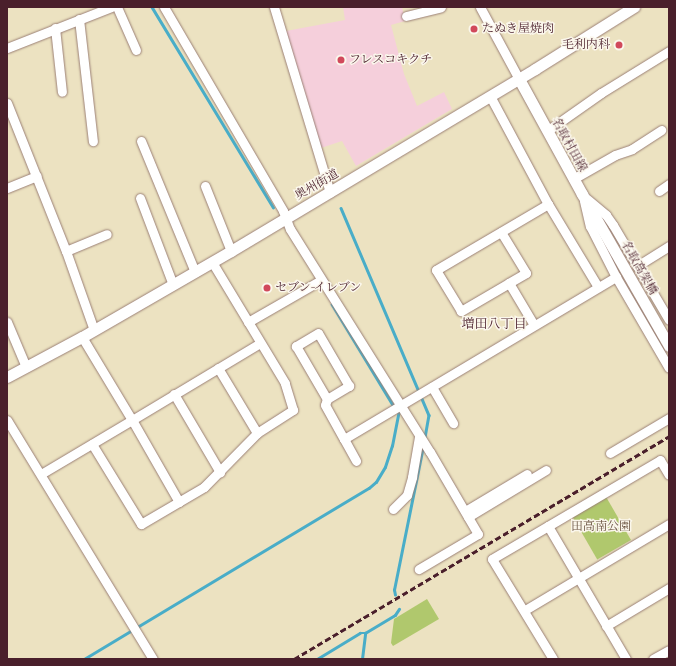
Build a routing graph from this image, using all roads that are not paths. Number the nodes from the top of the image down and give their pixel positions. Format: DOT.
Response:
graph roads {
  1 [pos="111,7"];
  2 [pos="117,7"];
  3 [pos="164,7"];
  4 [pos="274,7"];
  5 [pos="441,7"];
  6 [pos="480,7"];
  7 [pos="634,7"];
  8 [pos="406,16"];
  9 [pos="79,19"];
  10 [pos="55,28"];
  11 [pos="7,48"];
  12 [pos="136,50"];
  13 [pos="669,51"];
  14 [pos="519,79"];
  15 [pos="62,92"];
  16 [pos="490,96"];
  17 [pos="7,103"];
  18 [pos="661,130"];
  19 [pos="547,131"];
  20 [pos="141,140"];
  21 [pos="93,141"];
  22 [pos="36,176"];
  23 [pos="573,179"];
  24 [pos="669,184"];
  25 [pos="205,186"];
  26 [pos="7,188"];
  27 [pos="659,191"];
  28 [pos="330,193"];
  29 [pos="582,194"];
  30 [pos="140,198"];
  31 [pos="548,204"];
  32 [pos="285,218"];
  33 [pos="599,223"];
  34 [pos="501,232"];
  35 [pos="107,234"];
  36 [pos="669,246"];
  37 [pos="66,251"];
  38 [pos="231,251"];
  39 [pos="212,262"];
  40 [pos="637,266"];
  41 [pos="195,272"];
  42 [pos="616,277"];
  43 [pos="321,280"];
  44 [pos="509,283"];
  45 [pos="172,285"];
  46 [pos="598,287"];
  47 [pos="669,320"];
  48 [pos="7,322"];
  49 [pos="248,322"];
  50 [pos="534,325"];
  51 [pos="94,330"];
  52 [pos="82,337"];
  53 [pos="260,343"];
  54 [pos="669,346"];
  55 [pos="26,367"];
  56 [pos="218,368"];
  57 [pos="669,368"];
  58 [pos="8,374"];
  59 [pos="432,387"];
  60 [pos="174,394"];
  61 [pos="327,399"];
  62 [pos="400,407"];
  63 [pos="669,418"];
  64 [pos="7,420"];
  65 [pos="132,420"];
  66 [pos="453,423"];
  67 [pos="257,432"];
  68 [pos="344,439"];
  69 [pos="422,442"];
  70 [pos="92,444"];
  71 [pos="610,453"];
  72 [pos="356,461"];
  73 [pos="546,470"];
  74 [pos="220,472"];
  75 [pos="41,474"];
  76 [pos="527,474"];
  77 [pos="669,476"];
  78 [pos="179,502"];
  79 [pos="393,509"];
  80 [pos="466,514"];
  81 [pos="669,524"];
  82 [pos="548,526"];
  83 [pos="418,568"];
  84 [pos="578,578"];
  85 [pos="669,588"];
  86 [pos="524,610"];
  87 [pos="606,626"];
  88 [pos="669,650"];
  89 [pos="153,659"];
  90 [pos="553,659"];
  91 [pos="626,659"];
  92 [pos="653,659"];
  1 -- 9 [label="street"];
  2 -- 12 [label="street"];
  3 -- 32 [label="street"];
  4 -- 28 [label="street"];
  5 -- 8 [label="street"];
  6 -- 14 [label="street"];
  7 -- 14 [label="main road, 奥州街道"];
  9 -- 10 [label="street"];
  9 -- 21 [label="street"];
  10 -- 11 [label="street"];
  10 -- 15 [label="street"];
  13 -- 19 [label="street"];
  14 -- 16 [label="main road, 奥州街道"];
  14 -- 19 [label="main road, 名取村田線"];
  16 -- 28 [label="main road, 奥州街道"];
  16 -- 31 [label="street"];
  17 -- 22 [label="street"];
  18 -- 23 [label="street"];
  19 -- 23 [label="main road, 名取村田線"];
  20 -- 41 [label="street"];
  22 -- 26 [label="street"];
  22 -- 37 [label="street"];
  23 -- 29 [label="main road, 名取村田線"];
  24 -- 27 [label="street"];
  25 -- 38 [label="street"];
  28 -- 32 [label="main road, 奥州街道"];
  29 -- 33 [label="main road, 名取村田線"];
  29 -- 40 [label="street"];
  29 -- 42 [label="street"];
  30 -- 45 [label="street"];
  31 -- 34 [label="street"];
  31 -- 46 [label="street"];
  32 -- 38 [label="main road, 奥州街道"];
  32 -- 43 [label="street"];
  33 -- 54 [label="main road, 名取高架橋"];
  34 -- 44 [label="street"];
  34 -- 44 [label="street"];
  35 -- 37 [label="street"];
  36 -- 40 [label="street"];
  37 -- 51 [label="street"];
  38 -- 39 [label="main road, 奥州街道"];
  39 -- 41 [label="main road, 奥州街道"];
  39 -- 49 [label="street"];
  40 -- 47 [label="street"];
  41 -- 45 [label="main road, 奥州街道"];
  42 -- 46 [label="street"];
  42 -- 57 [label="street"];
  43 -- 49 [label="street"];
  43 -- 62 [label="street"];
  44 -- 50 [label="street"];
  45 -- 51 [label="main road, 奥州街道"];
  46 -- 50 [label="street"];
  48 -- 55 [label="street"];
  49 -- 53 [label="street"];
  50 -- 59 [label="street"];
  51 -- 52 [label="main road, 奥州街道"];
  52 -- 55 [label="main road, 奥州街道"];
  52 -- 65 [label="street"];
  53 -- 56 [label="street"];
  53 -- 67 [label="street"];
  55 -- 58 [label="main road, 奥州街道"];
  56 -- 60 [label="street"];
  56 -- 67 [label="street"];
  59 -- 62 [label="street"];
  59 -- 66 [label="street"];
  60 -- 65 [label="street"];
  60 -- 74 [label="street"];
  61 -- 61 [label="street"];
  61 -- 68 [label="street"];
  62 -- 68 [label="street"];
  62 -- 69 [label="street"];
  63 -- 71 [label="street"];
  64 -- 75 [label="street"];
  65 -- 70 [label="street"];
  65 -- 78 [label="street"];
  67 -- 74 [label="street"];
  68 -- 72 [label="street"];
  69 -- 79 [label="street"];
  69 -- 80 [label="street"];
  70 -- 75 [label="street"];
  70 -- 78 [label="street"];
  73 -- 80 [label="street"];
  74 -- 78 [label="street"];
  75 -- 89 [label="street"];
  76 -- 80 [label="street"];
  77 -- 82 [label="street"];
  80 -- 83 [label="street"];
  81 -- 84 [label="street"];
  82 -- 84 [label="street"];
  82 -- 86 [label="street"];
  84 -- 86 [label="street"];
  84 -- 87 [label="street"];
  85 -- 87 [label="street"];
  86 -- 90 [label="street"];
  87 -- 91 [label="street"];
  88 -- 92 [label="street"];
}
